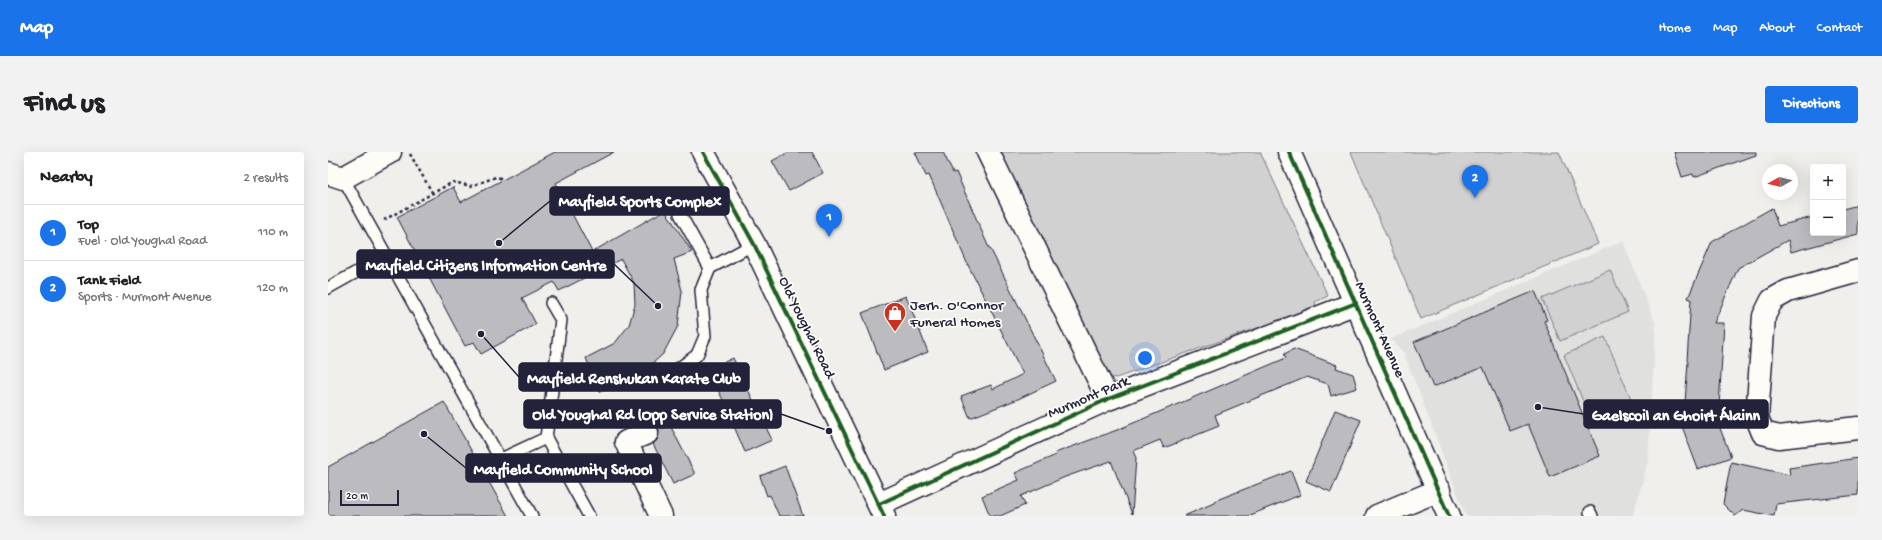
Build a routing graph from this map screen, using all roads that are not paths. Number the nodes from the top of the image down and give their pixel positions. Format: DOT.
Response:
graph roads {
  1 [pos="390,152"];
  2 [pos="703,152"];
  3 [pos="988,152"];
  4 [pos="1289,152"];
  5 [pos="335,176"];
  6 [pos="680,214"];
  7 [pos="754,244"];
  8 [pos="387,255"];
  9 [pos="710,268"];
  10 [pos="1858,271"];
  11 [pos="328,288"];
  12 [pos="1356,302"];
  13 [pos="551,303"];
  14 [pos="678,369"];
  15 [pos="1108,399"];
  16 [pos="1858,428"];
  17 [pos="647,433"];
  18 [pos="546,438"];
  19 [pos="501,459"];
  20 [pos="1438,490"];
  21 [pos="881,510"];
  22 [pos="532,516"];
  23 [pos="589,516"];
  24 [pos="661,516"];
  25 [pos="1377,516"];
  26 [pos="1449,516"];
  1 -- 5 [label="street"];
  2 -- 7 [label="street, Old Youghal Road"];
  3 -- 15 [label="street"];
  4 -- 12 [label="street, Murmont Avenue"];
  5 -- 8 [label="lane"];
  6 -- 9 [label="lane"];
  7 -- 9 [label="lane"];
  7 -- 21 [label="street, Old Youghal Road"];
  8 -- 11 [label="lane"];
  8 -- 19 [label="lane"];
  9 -- 14 [label="lane"];
  10 -- 16 [label="street"];
  12 -- 15 [label="street, Murmont Park"];
  12 -- 20 [label="street, Murmont Avenue"];
  13 -- 18 [label="lane"];
  15 -- 21 [label="street, Murmont Park"];
  17 -- 24 [label="street"];
  18 -- 19 [label="lane"];
  18 -- 23 [label="lane"];
  19 -- 22 [label="lane"];
  20 -- 25 [label="street"];
  20 -- 26 [label="street, Murmont Avenue"];
}
